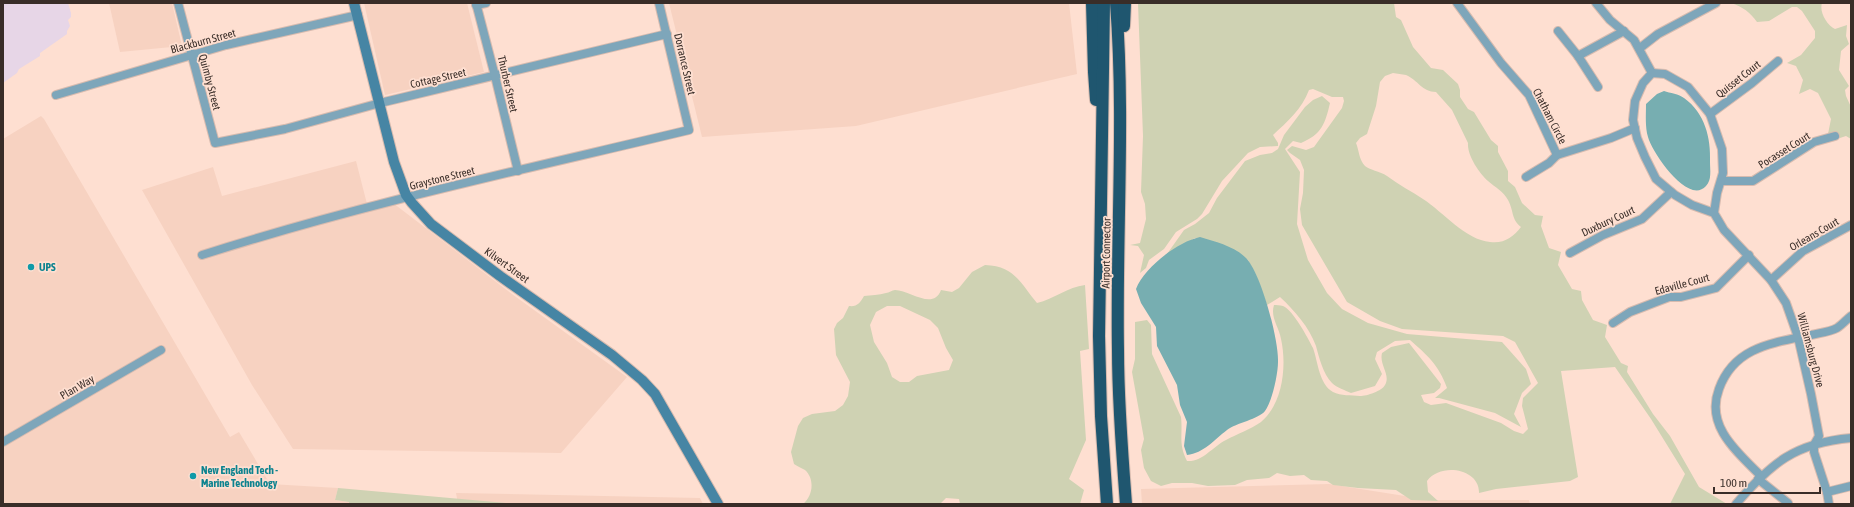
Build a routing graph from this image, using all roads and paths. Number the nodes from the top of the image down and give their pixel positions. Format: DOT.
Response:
graph roads {
  1 [pos="178,3"];
  2 [pos="354,3"];
  3 [pos="486,3"];
  4 [pos="659,3"];
  5 [pos="1092,3"];
  6 [pos="1104,3"];
  7 [pos="1116,3"];
  8 [pos="1125,3"];
  9 [pos="1457,3"];
  10 [pos="1596,3"];
  11 [pos="1716,3"];
  12 [pos="476,4"];
  13 [pos="358,15"];
  14 [pos="1558,31"];
  15 [pos="1624,31"];
  16 [pos="667,34"];
  17 [pos="1640,48"];
  18 [pos="191,55"];
  19 [pos="1578,56"];
  20 [pos="1778,61"];
  21 [pos="1652,73"];
  22 [pos="495,76"];
  23 [pos="1598,87"];
  24 [pos="1120,93"];
  25 [pos="56,95"];
  26 [pos="380,103"];
  27 [pos="1710,114"];
  28 [pos="1635,128"];
  29 [pos="689,130"];
  30 [pos="1835,136"];
  31 [pos="215,143"];
  32 [pos="1102,149"];
  33 [pos="1557,155"];
  34 [pos="518,171"];
  35 [pos="1526,177"];
  36 [pos="1721,181"];
  37 [pos="1671,192"];
  38 [pos="408,197"];
  39 [pos="1714,213"];
  40 [pos="1851,225"];
  41 [pos="1570,252"];
  42 [pos="202,255"];
  43 [pos="1749,255"];
  44 [pos="1770,280"];
  45 [pos="1851,316"];
  46 [pos="1613,323"];
  47 [pos="1798,338"];
  48 [pos="161,350"];
  49 [pos="1851,438"];
  50 [pos="3,442"];
  51 [pos="1814,445"];
  52 [pos="1759,477"];
  53 [pos="1851,486"];
  54 [pos="1827,492"];
  55 [pos="1788,502"];
  56 [pos="718,504"];
  57 [pos="1108,504"];
  58 [pos="1126,504"];
  59 [pos="1736,504"];
  60 [pos="1829,504"];
  1 -- 18 [label="street, Quimby Street"];
  2 -- 13 [label="street, Kilvert Street"];
  3 -- 12 [label="street"];
  4 -- 16 [label="street, Dorrance Street"];
  5 -- 32 [label="highway"];
  6 -- 32 [label="highway, Airport Connector"];
  7 -- 24 [label="highway, Airport Connector"];
  8 -- 24 [label="highway"];
  9 -- 33 [label="street, Chatham Circle"];
  10 -- 15 [label="street"];
  11 -- 17 [label="street"];
  12 -- 22 [label="street, Thurber Street"];
  13 -- 18 [label="street, Blackburn Street"];
  13 -- 26 [label="street, Kilvert Street"];
  14 -- 19 [label="street"];
  15 -- 17 [label="street"];
  15 -- 19 [label="street"];
  16 -- 22 [label="street, Cottage Street"];
  16 -- 29 [label="street, Dorrance Street"];
  17 -- 21 [label="street"];
  18 -- 25 [label="street, Blackburn Street"];
  18 -- 31 [label="street, Quimby Street"];
  19 -- 23 [label="street"];
  20 -- 27 [label="street, Quisset Court"];
  21 -- 27 [label="street"];
  21 -- 28 [label="street"];
  22 -- 26 [label="street, Cottage Street"];
  22 -- 34 [label="street, Thurber Street"];
  24 -- 58 [label="highway, Airport Connector"];
  26 -- 31 [label="street, Cottage Street"];
  26 -- 38 [label="street, Kilvert Street"];
  27 -- 36 [label="street"];
  28 -- 33 [label="street, Chatham Circle"];
  28 -- 37 [label="street"];
  29 -- 34 [label="street, Graystone Street"];
  30 -- 36 [label="street, Pocasset Court"];
  32 -- 57 [label="highway, Airport Connector"];
  33 -- 35 [label="street"];
  34 -- 38 [label="street, Graystone Street"];
  36 -- 39 [label="street"];
  37 -- 39 [label="street"];
  37 -- 41 [label="street, Duxbury Court"];
  38 -- 42 [label="street, Graystone Street"];
  38 -- 56 [label="street, Kilvert Street"];
  39 -- 43 [label="street, Williamsburg Drive"];
  40 -- 44 [label="street, Orleans Court"];
  43 -- 44 [label="street, Williamsburg Drive"];
  43 -- 46 [label="street, Edaville Court"];
  44 -- 47 [label="street, Williamsburg Drive"];
  45 -- 47 [label="street"];
  47 -- 51 [label="street, Williamsburg Drive"];
  47 -- 52 [label="street"];
  48 -- 50 [label="street, Plan Way"];
  49 -- 51 [label="street"];
  51 -- 52 [label="street"];
  51 -- 54 [label="street"];
  52 -- 55 [label="street"];
  52 -- 59 [label="street"];
  53 -- 54 [label="street"];
  54 -- 60 [label="street"];
}
